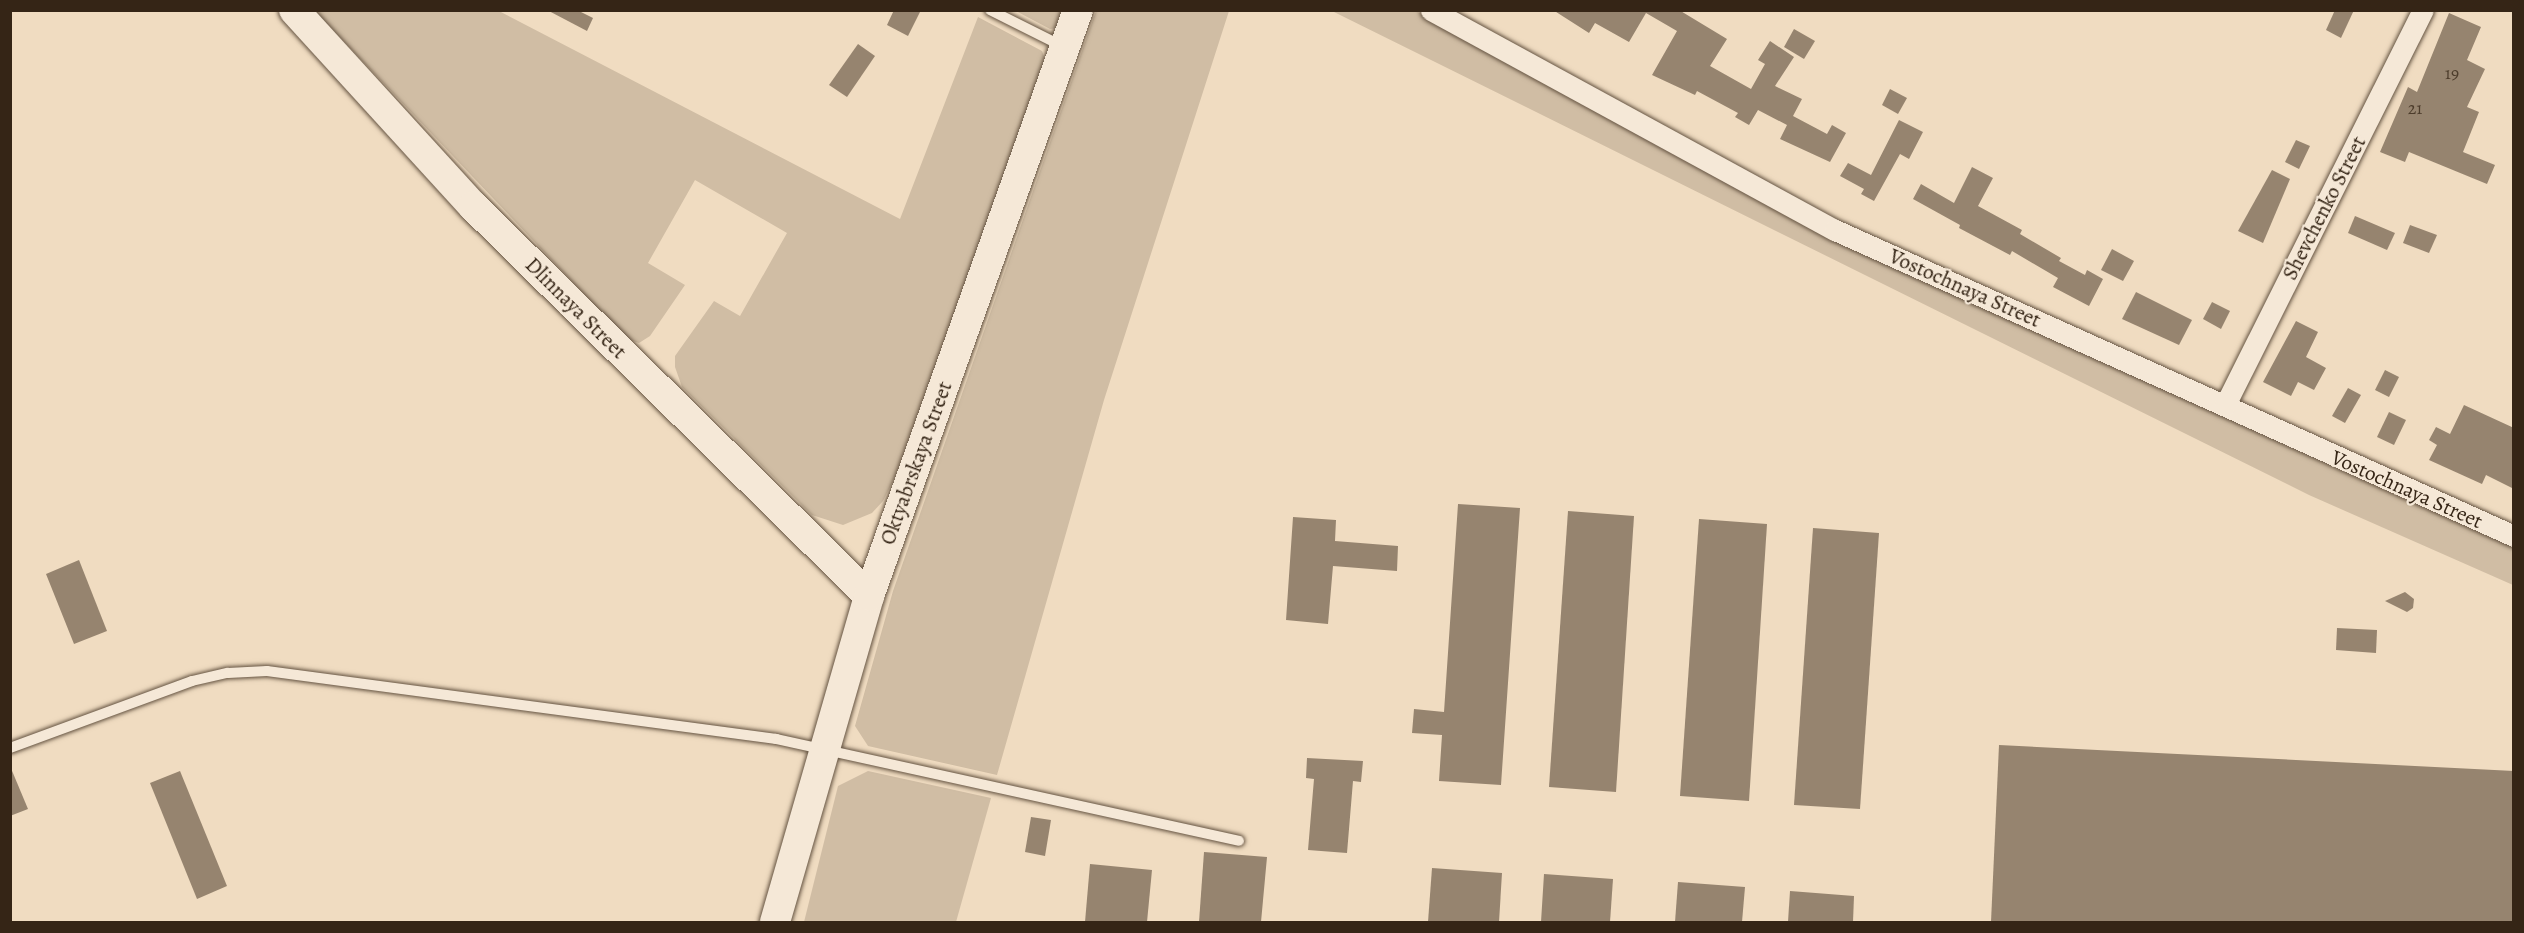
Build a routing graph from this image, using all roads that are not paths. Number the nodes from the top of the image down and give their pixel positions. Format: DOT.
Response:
graph roads {
  1 [pos="294,10"];
  2 [pos="990,10"];
  3 [pos="1078,10"];
  4 [pos="1431,10"];
  5 [pos="2423,10"];
  6 [pos="1064,47"];
  7 [pos="2225,405"];
  8 [pos="2514,536"];
  9 [pos="869,596"];
  10 [pos="10,748"];
  11 [pos="822,751"];
  12 [pos="1239,841"];
  13 [pos="775,922"];
  1 -- 9 [label="street, Dlinnaya Street"];
  2 -- 6 [label="lane"];
  3 -- 6 [label="street, Oktyabrskaya Street"];
  4 -- 7 [label="street, Vostochnaya Street"];
  5 -- 7 [label="street, Shevchenko Street"];
  6 -- 9 [label="street, Oktyabrskaya Street"];
  7 -- 8 [label="street, Vostochnaya Street"];
  9 -- 11 [label="street, Oktyabrskaya Street"];
  10 -- 11 [label="lane"];
  11 -- 12 [label="lane"];
  11 -- 13 [label="street, Oktyabrskaya Street"];
}
